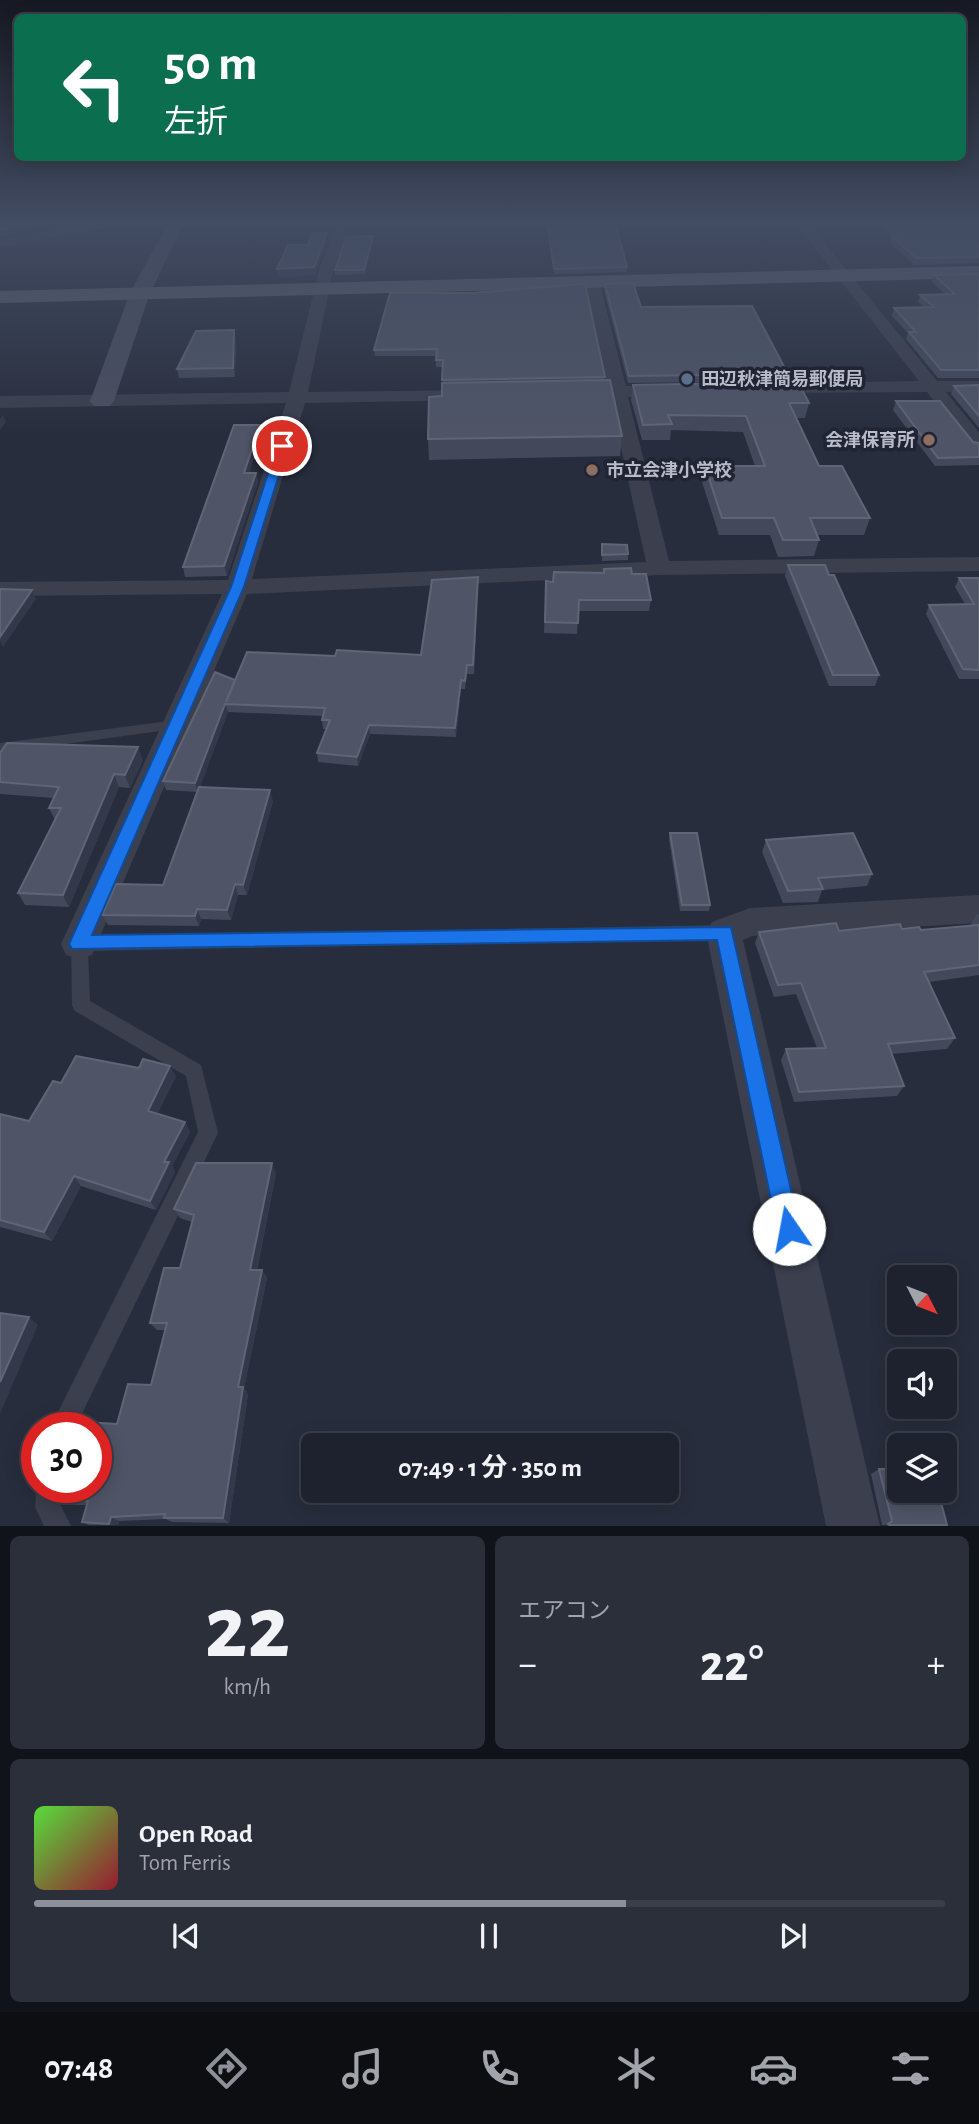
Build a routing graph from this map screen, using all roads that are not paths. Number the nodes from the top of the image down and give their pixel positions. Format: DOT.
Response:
graph roads {
  1 [pos="168,292"];
  2 [pos="320,292"];
  3 [pos="595,292"];
  4 [pos="855,292"];
  5 [pos="140,293"];
  6 [pos="0,297"];
  7 [pos="979,386"];
  8 [pos="934,387"];
  9 [pos="743,390"];
  10 [pos="687,391"];
  11 [pos="617,392"];
  12 [pos="547,393"];
  13 [pos="506,394"];
  14 [pos="297,399"];
  15 [pos="102,401"];
  16 [pos="0,402"];
  17 [pos="979,445"];
  18 [pos="979,564"];
  19 [pos="659,568"];
  20 [pos="238,587"];
  21 [pos="0,589"];
  22 [pos="178,725"];
  23 [pos="0,748"];
  24 [pos="979,909"];
  25 [pos="724,932"];
  26 [pos="79,944"];
  27 [pos="70,1412"];
  28 [pos="47,1503"];
  29 [pos="59,1525"];
  30 [pos="853,1525"];
  1 -- 5 [label="main road"];
  2 -- 14 [label="street"];
  3 -- 11 [label="street"];
  4 -- 8 [label="street"];
  5 -- 6 [label="main road"];
  5 -- 15 [label="street"];
  7 -- 8 [label="street"];
  8 -- 9 [label="street"];
  8 -- 17 [label="street"];
  10 -- 11 [label="street"];
  11 -- 12 [label="street"];
  11 -- 19 [label="street"];
  13 -- 14 [label="street"];
  14 -- 15 [label="street"];
  14 -- 20 [label="street"];
  15 -- 16 [label="street"];
  18 -- 19 [label="street"];
  19 -- 20 [label="street"];
  20 -- 21 [label="street"];
  20 -- 22 [label="street"];
  22 -- 23 [label="lane"];
  22 -- 26 [label="street"];
  24 -- 25 [label="street"];
  25 -- 26 [label="lane"];
  25 -- 30 [label="street"];
  26 -- 27 [label="lane"];
  28 -- 29 [label="lane"];
}
